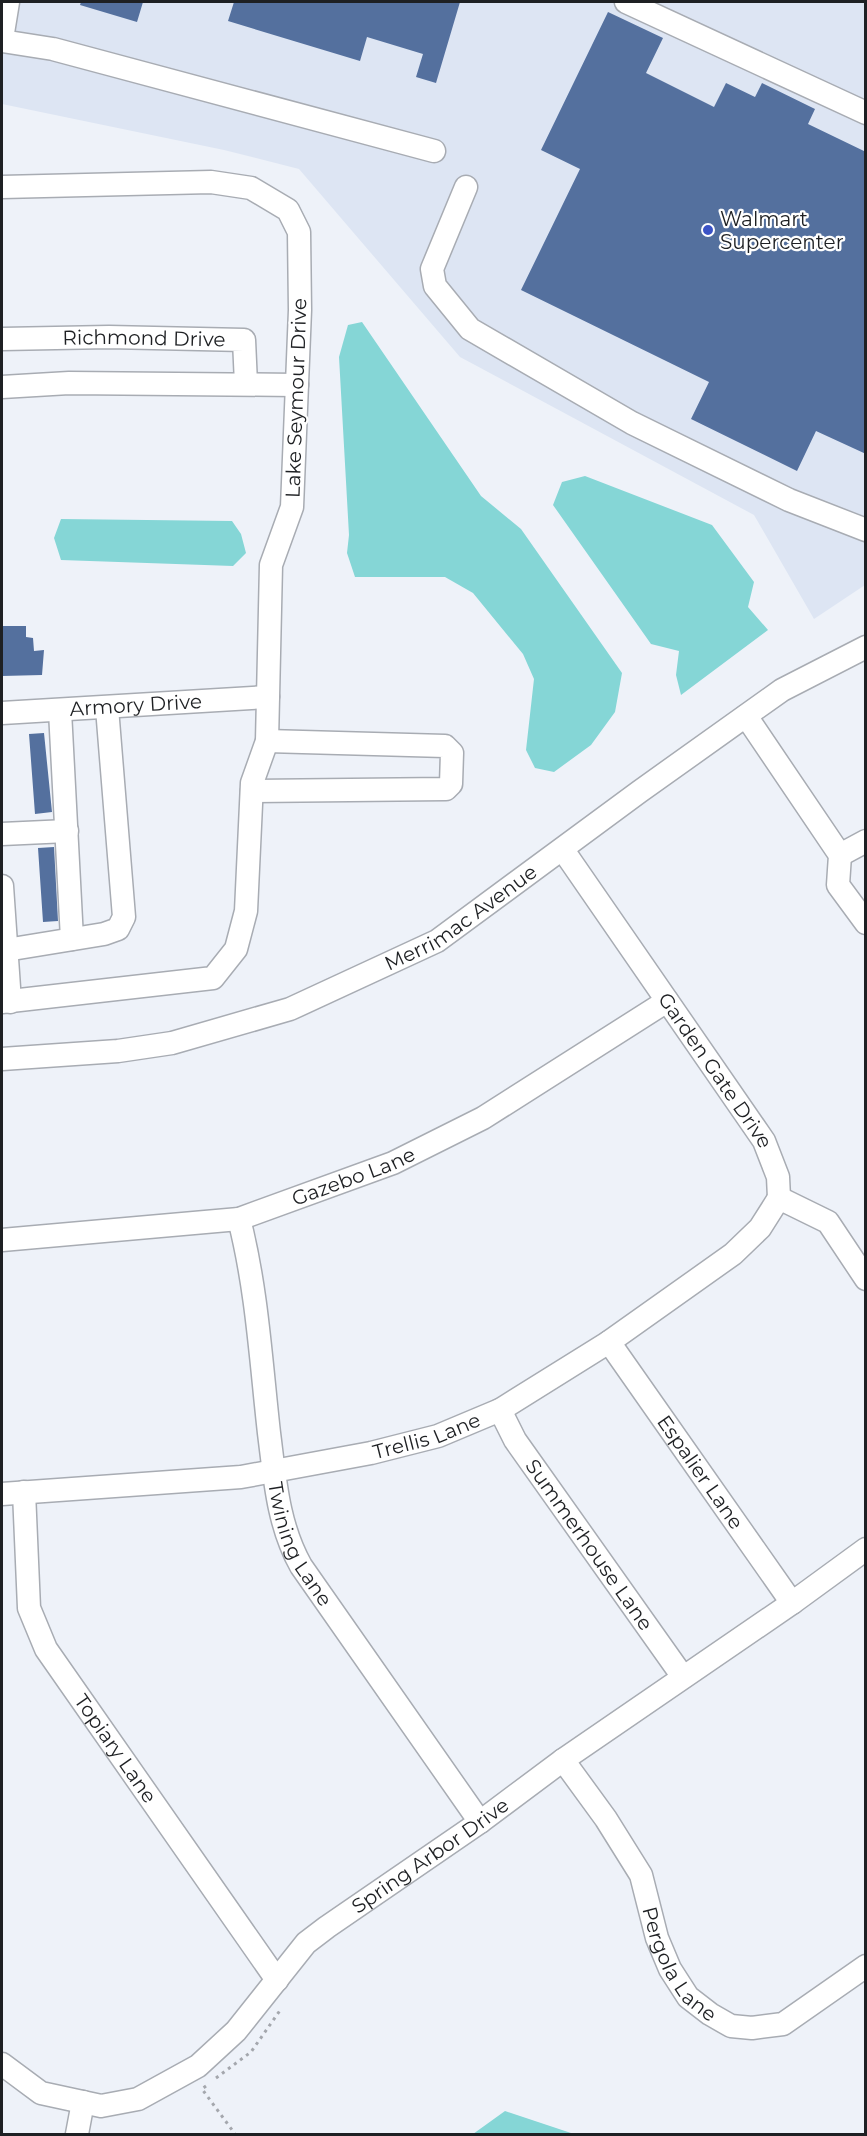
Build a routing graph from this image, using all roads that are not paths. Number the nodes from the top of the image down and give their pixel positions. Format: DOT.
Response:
graph roads {
  1 [pos="8,2"];
  2 [pos="626,2"];
  3 [pos="2,40"];
  4 [pos="866,113"];
  5 [pos="434,150"];
  6 [pos="2,187"];
  7 [pos="466,187"];
  8 [pos="2,339"];
  9 [pos="246,384"];
  10 [pos="297,385"];
  11 [pos="2,387"];
  12 [pos="866,530"];
  13 [pos="866,647"];
  14 [pos="268,697"];
  15 [pos="107,708"];
  16 [pos="60,711"];
  17 [pos="2,713"];
  18 [pos="746,716"];
  19 [pos="267,741"];
  20 [pos="252,791"];
  21 [pos="67,831"];
  22 [pos="2,834"];
  23 [pos="866,841"];
  24 [pos="563,850"];
  25 [pos="840,855"];
  26 [pos="2,886"];
  27 [pos="866,922"];
  28 [pos="72,939"];
  29 [pos="6,950"];
  30 [pos="667,1001"];
  31 [pos="6,1002"];
  32 [pos="2,1059"];
  33 [pos="779,1198"];
  34 [pos="239,1219"];
  35 [pos="2,1240"];
  36 [pos="866,1279"];
  37 [pos="609,1342"];
  38 [pos="500,1410"];
  39 [pos="274,1470"];
  40 [pos="13,1493"];
  41 [pos="866,1549"];
  42 [pos="792,1603"];
  43 [pos="683,1677"];
  44 [pos="563,1760"];
  45 [pos="480,1822"];
  46 [pos="866,1966"];
  47 [pos="277,1980"];
  48 [pos="5,2073"];
  49 [pos="83,2102"];
  50 [pos="77,2134"];
  1 -- 3 [label="street"];
  2 -- 4 [label="street"];
  3 -- 5 [label="street"];
  6 -- 10 [label="street, Lake Seymour Drive"];
  7 -- 12 [label="street"];
  8 -- 9 [label="street, Richmond Drive"];
  9 -- 10 [label="street"];
  9 -- 11 [label="street"];
  10 -- 14 [label="street, Lake Seymour Drive"];
  13 -- 18 [label="street, Merrimac Avenue"];
  14 -- 15 [label="street, Armory Drive"];
  14 -- 19 [label="street, Lake Seymour Drive"];
  15 -- 16 [label="street, Armory Drive"];
  15 -- 28 [label="street"];
  16 -- 17 [label="street, Armory Drive"];
  16 -- 21 [label="street"];
  18 -- 24 [label="street, Merrimac Avenue"];
  18 -- 25 [label="street"];
  19 -- 20 [label="street, Lake Seymour Drive"];
  19 -- 20 [label="street"];
  20 -- 31 [label="street, Lake Seymour Drive"];
  21 -- 22 [label="street"];
  21 -- 28 [label="street"];
  23 -- 25 [label="street"];
  24 -- 30 [label="street, Garden Gate Drive"];
  24 -- 32 [label="street, Merrimac Avenue"];
  25 -- 27 [label="street"];
  26 -- 29 [label="street"];
  28 -- 29 [label="street"];
  29 -- 31 [label="street"];
  30 -- 33 [label="street, Garden Gate Drive"];
  30 -- 34 [label="street, Gazebo Lane"];
  33 -- 36 [label="street"];
  33 -- 37 [label="street, Trellis Lane"];
  34 -- 35 [label="street, Gazebo Lane"];
  34 -- 39 [label="street, Twining Lane"];
  37 -- 38 [label="street, Trellis Lane"];
  37 -- 42 [label="street, Espalier Lane"];
  38 -- 39 [label="street, Trellis Lane"];
  38 -- 43 [label="street, Summerhouse Lane"];
  39 -- 40 [label="street, Trellis Lane"];
  39 -- 45 [label="street, Twining Lane"];
  40 -- 47 [label="street, Topiary Lane"];
  41 -- 42 [label="street, Spring Arbor Drive"];
  42 -- 43 [label="street, Spring Arbor Drive"];
  43 -- 44 [label="street, Spring Arbor Drive"];
  44 -- 45 [label="street, Spring Arbor Drive"];
  44 -- 46 [label="street, Pergola Lane"];
  45 -- 47 [label="street, Spring Arbor Drive"];
  47 -- 49 [label="street, Spring Arbor Drive"];
  48 -- 49 [label="street, Spring Arbor Drive"];
  49 -- 50 [label="street"];
}
